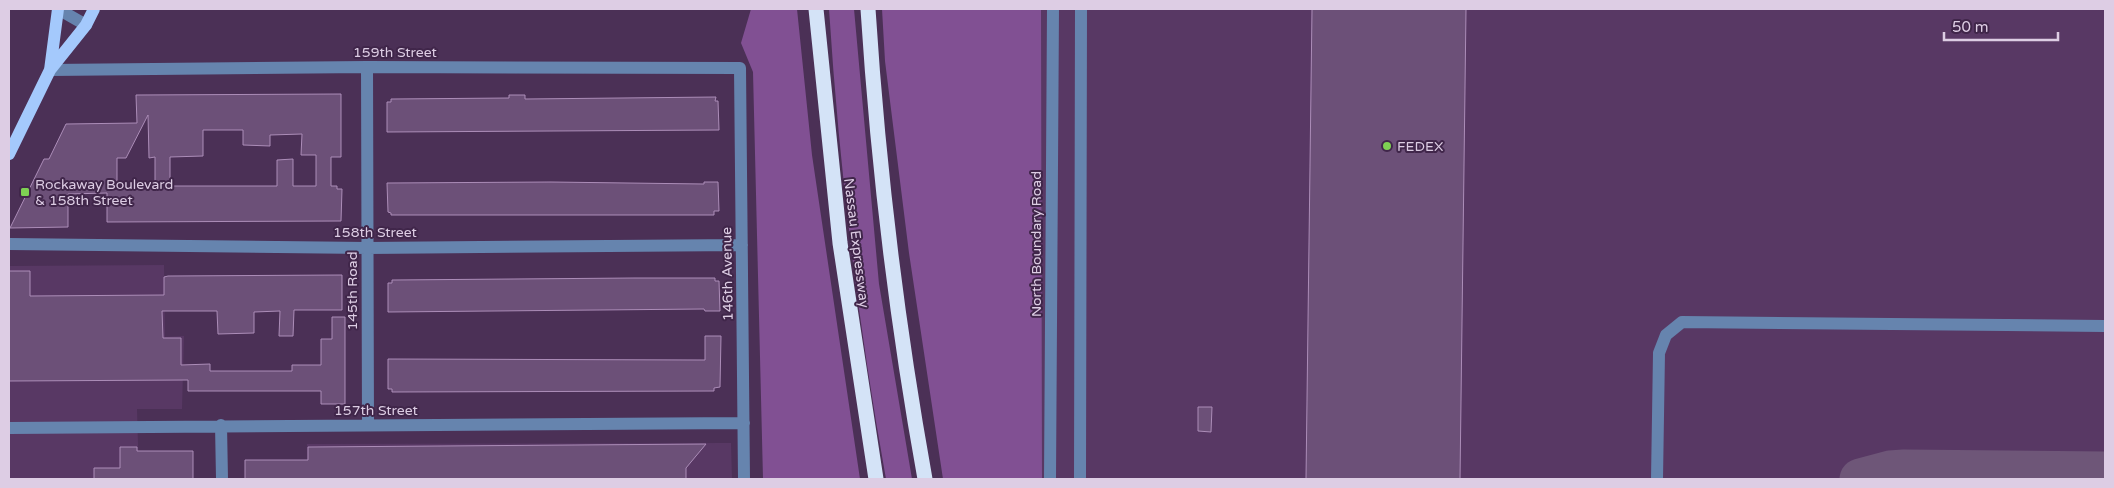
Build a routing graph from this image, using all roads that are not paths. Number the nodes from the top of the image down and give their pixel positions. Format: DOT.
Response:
graph roads {
  1 [pos="58,9"];
  2 [pos="94,9"];
  3 [pos="816,9"];
  4 [pos="868,9"];
  5 [pos="1053,9"];
  6 [pos="1081,9"];
  7 [pos="86,25"];
  8 [pos="366,67"];
  9 [pos="740,68"];
  10 [pos="50,70"];
  11 [pos="9,154"];
  12 [pos="9,244"];
  13 [pos="742,244"];
  14 [pos="367,248"];
  15 [pos="2105,326"];
  16 [pos="744,423"];
  17 [pos="222,425"];
  18 [pos="368,425"];
  19 [pos="9,428"];
  20 [pos="222,479"];
  21 [pos="744,479"];
  22 [pos="876,479"];
  23 [pos="925,479"];
  24 [pos="1050,479"];
  25 [pos="1080,479"];
  26 [pos="1657,479"];
  1 -- 7 [label="street"];
  1 -- 10 [label="main road"];
  2 -- 7 [label="main road"];
  3 -- 22 [label="highway, Nassau Expressway"];
  4 -- 23 [label="highway"];
  5 -- 24 [label="street, North Boundary Road"];
  6 -- 25 [label="street"];
  7 -- 10 [label="main road"];
  8 -- 9 [label="street, 159th Street"];
  8 -- 10 [label="street, 159th Street"];
  8 -- 14 [label="street, 145th Road"];
  9 -- 13 [label="street, 146th Avenue"];
  10 -- 11 [label="main road"];
  12 -- 14 [label="street, 158th Street"];
  13 -- 14 [label="street, 158th Street"];
  13 -- 16 [label="street, 146th Avenue"];
  14 -- 18 [label="street, 145th Road"];
  15 -- 26 [label="street"];
  16 -- 18 [label="street, 157th Street"];
  16 -- 21 [label="street, 146th Avenue"];
  17 -- 18 [label="street, 157th Street"];
  17 -- 19 [label="street, 157th Street"];
  17 -- 20 [label="street"];
}
